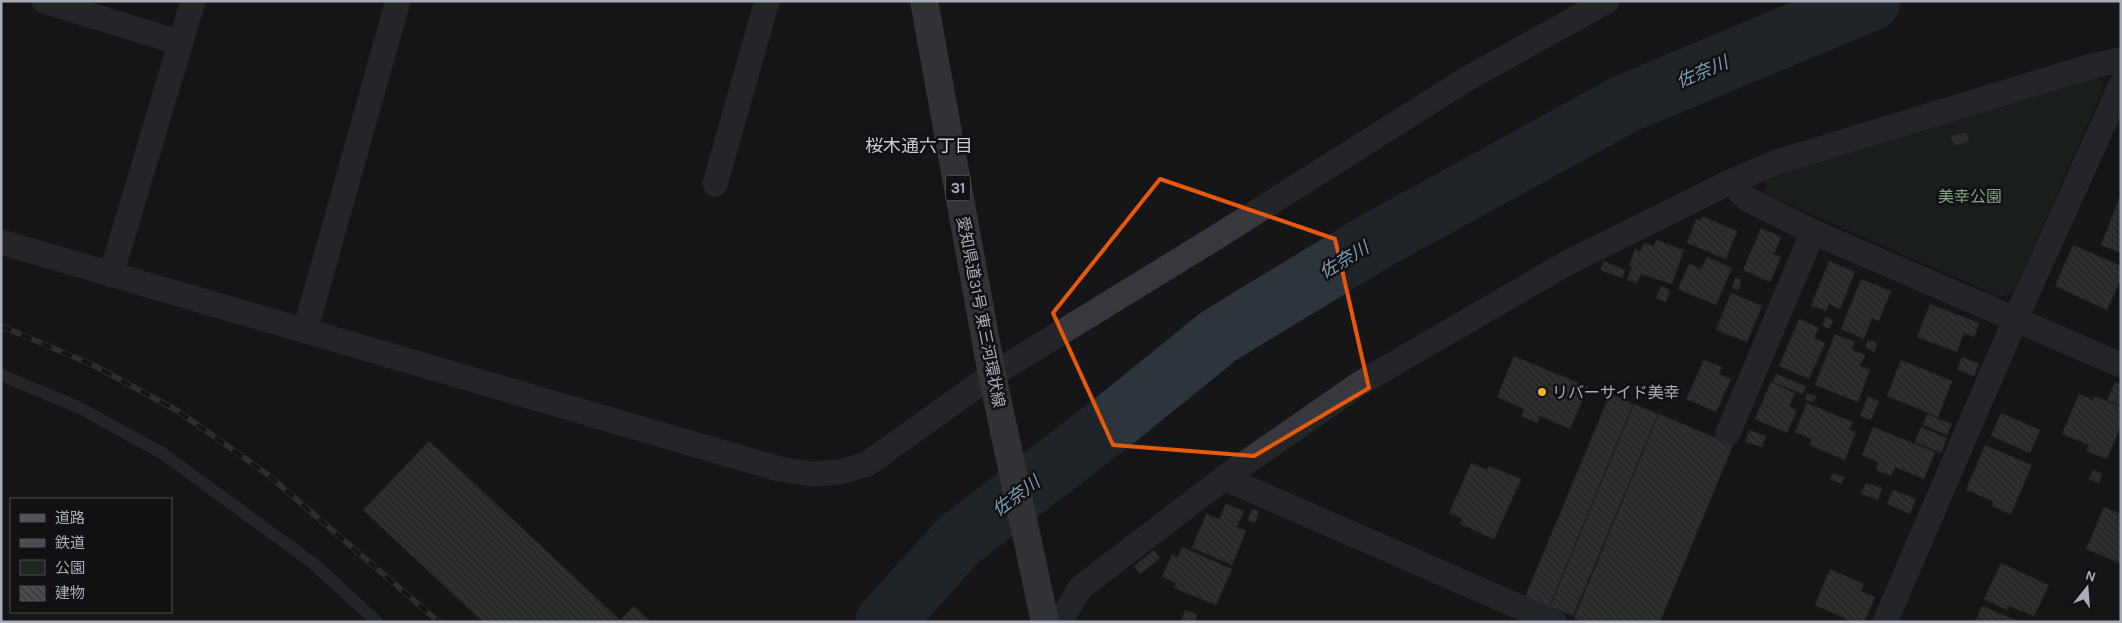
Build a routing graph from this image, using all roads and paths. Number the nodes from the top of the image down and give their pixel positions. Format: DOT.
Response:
graph roads {
  1 [pos="44,1"];
  2 [pos="194,1"];
  3 [pos="398,1"];
  4 [pos="766,1"];
  5 [pos="924,1"];
  6 [pos="1607,1"];
  7 [pos="181,43"];
  8 [pos="2121,60"];
  9 [pos="2121,84"];
  10 [pos="1730,182"];
  11 [pos="715,184"];
  12 [pos="1813,232"];
  13 [pos="1,242"];
  14 [pos="111,275"];
  15 [pos="2016,318"];
  16 [pos="305,331"];
  17 [pos="2121,365"];
  18 [pos="1,375"];
  19 [pos="992,375"];
  20 [pos="1728,432"];
  21 [pos="1224,478"];
  22 [pos="377,622"];
  23 [pos="1045,622"];
  24 [pos="1060,622"];
  25 [pos="1554,622"];
  26 [pos="1885,622"];
  1 -- 7 [label="street"];
  2 -- 7 [label="street"];
  3 -- 16 [label="street"];
  4 -- 11 [label="street"];
  5 -- 19 [label="main road, 愛知県道31号 東三河環状線 / 31"];
  6 -- 19 [label="street"];
  7 -- 14 [label="street"];
  8 -- 10 [label="street"];
  9 -- 15 [label="street"];
  10 -- 12 [label="street"];
  10 -- 21 [label="street"];
  12 -- 15 [label="street"];
  12 -- 20 [label="street"];
  13 -- 14 [label="street"];
  14 -- 16 [label="street"];
  15 -- 17 [label="street"];
  15 -- 26 [label="street"];
  16 -- 19 [label="street"];
  18 -- 22 [label="lane"];
  19 -- 23 [label="main road, 愛知県道31号 東三河環状線 / 31"];
  21 -- 24 [label="street"];
  21 -- 25 [label="street"];
}
